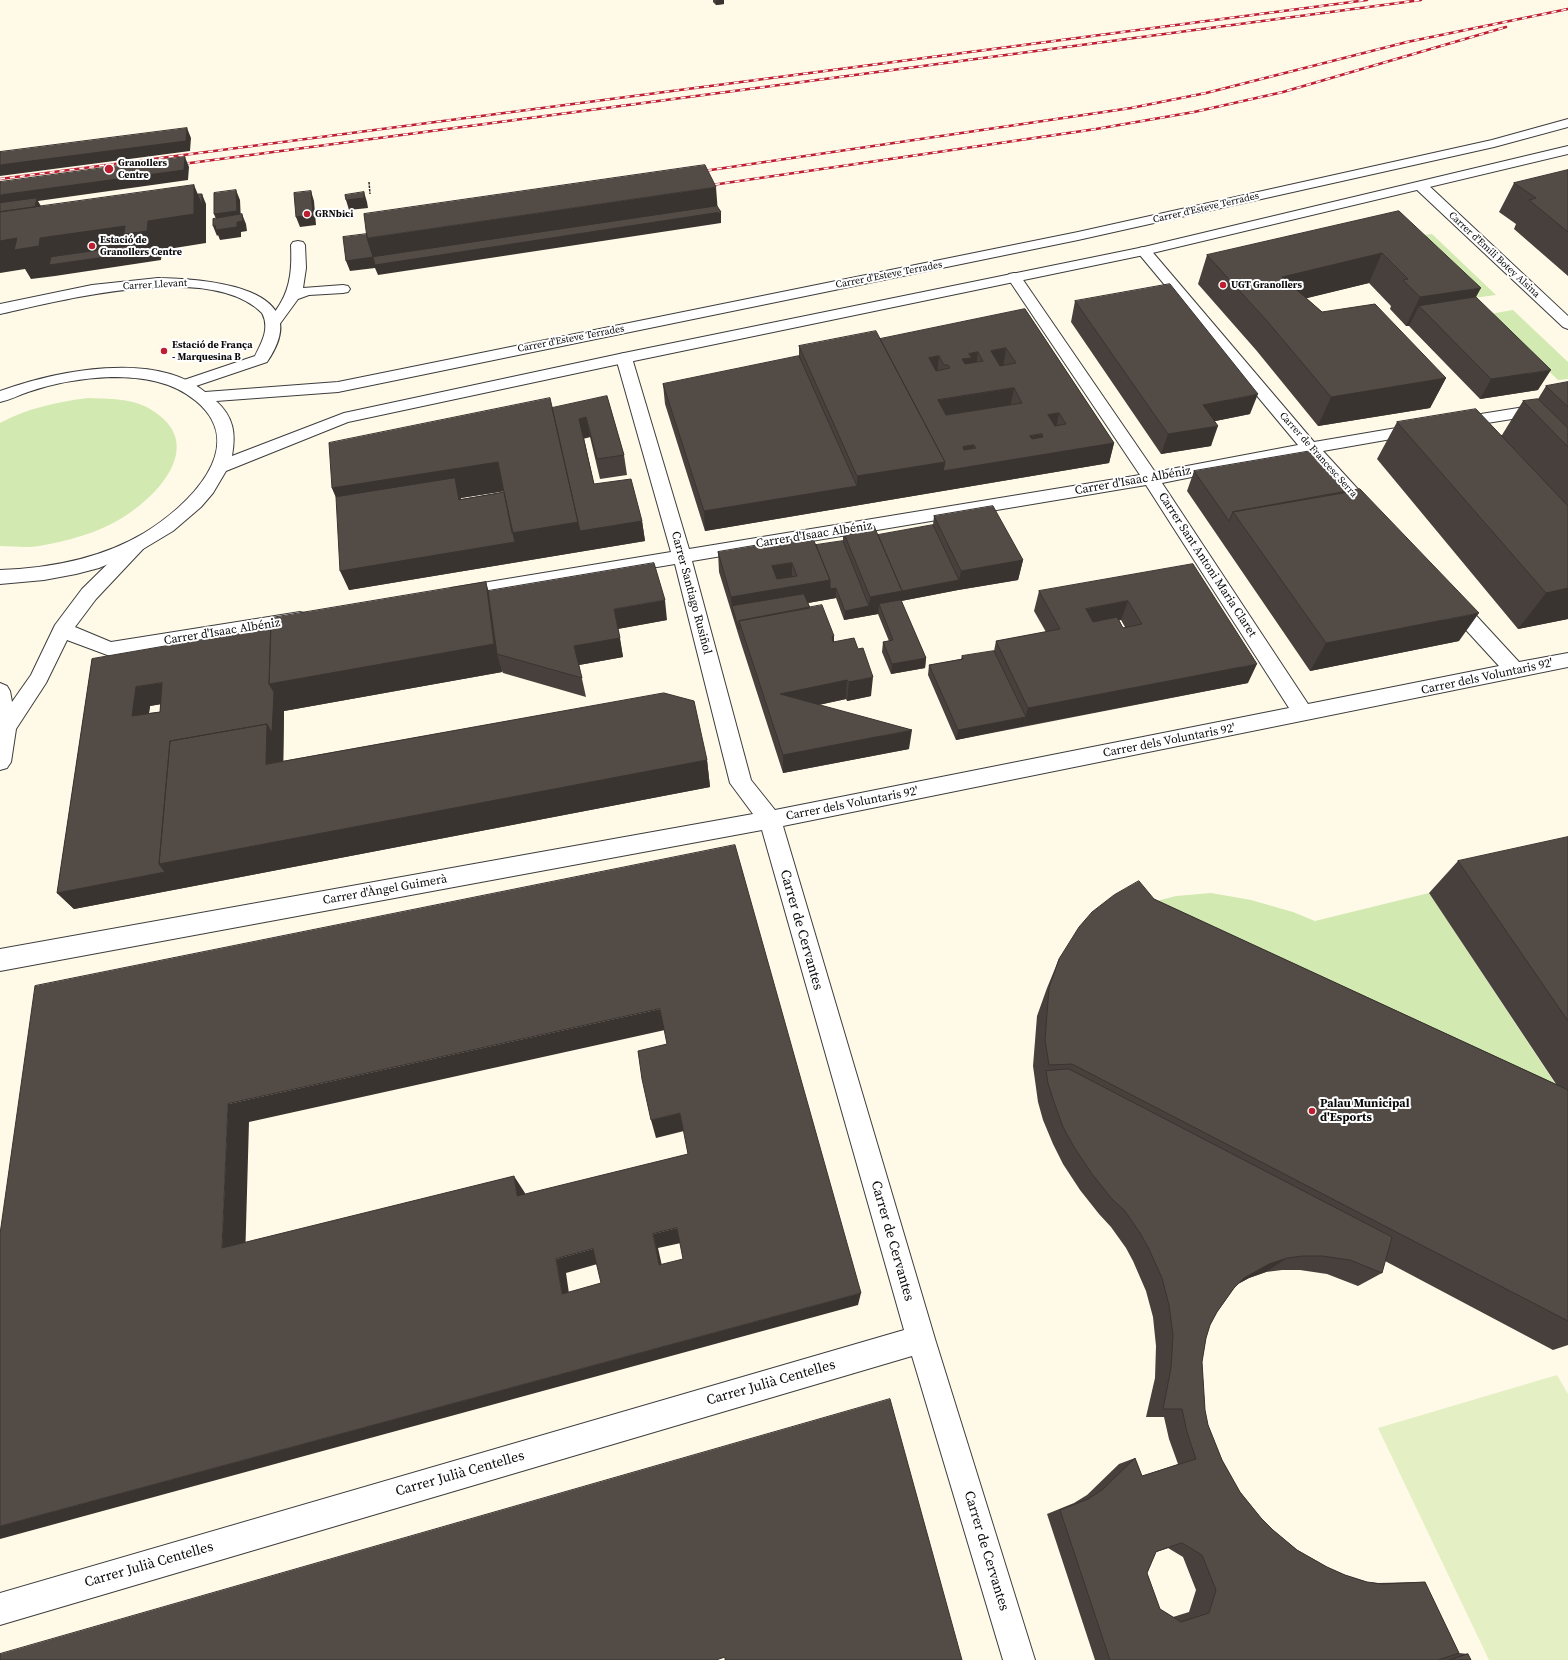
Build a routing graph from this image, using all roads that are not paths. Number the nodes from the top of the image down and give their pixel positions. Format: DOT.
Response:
graph roads {
  1 [pos="1568,123"];
  2 [pos="1568,150"];
  3 [pos="1421,186"];
  4 [pos="298,245"];
  5 [pos="1144,251"];
  6 [pos="1014,277"];
  7 [pos="343,289"];
  8 [pos="293,296"];
  9 [pos="0,309"];
  10 [pos="274,322"];
  11 [pos="1568,324"];
  12 [pos="624,358"];
  13 [pos="184,385"];
  14 [pos="0,397"];
  15 [pos="204,397"];
  16 [pos="1568,405"];
  17 [pos="1471,421"];
  18 [pos="1443,426"];
  19 [pos="1484,436"];
  20 [pos="1463,439"];
  21 [pos="1310,448"];
  22 [pos="220,467"];
  23 [pos="1151,479"];
  24 [pos="1380,524"];
  25 [pos="137,545"];
  26 [pos="682,557"];
  27 [pos="0,577"];
  28 [pos="1439,588"];
  29 [pos="441,596"];
  30 [pos="316,616"];
  31 [pos="62,630"];
  32 [pos="1568,660"];
  33 [pos="1515,671"];
  34 [pos="0,691"];
  35 [pos="1304,714"];
  36 [pos="6,728"];
  37 [pos="0,762"];
  38 [pos="770,820"];
  39 [pos="0,960"];
  40 [pos="921,1339"];
  41 [pos="0,1609"];
  42 [pos="1019,1660"];
  1 -- 15 [label="street, Carrer d'Esteve Terrades"];
  2 -- 3 [label="street"];
  3 -- 5 [label="street"];
  3 -- 11 [label="street, Carrer d'Emili Botey Alsina"];
  4 -- 8 [label="street"];
  5 -- 6 [label="street"];
  5 -- 21 [label="street, Carrer de Francesc Serra"];
  6 -- 12 [label="street"];
  6 -- 23 [label="street, Carrer Sant Antoni Maria Claret"];
  7 -- 8 [label="street"];
  8 -- 10 [label="street"];
  9 -- 10 [label="street, Carrer Llevant"];
  10 -- 13 [label="street"];
  12 -- 22 [label="street"];
  12 -- 26 [label="street, Carrer Santiago Rusiñol"];
  13 -- 14 [label="street"];
  13 -- 15 [label="street"];
  15 -- 22 [label="street"];
  16 -- 17 [label="street, Carrer d'Isaac Albéniz"];
  17 -- 18 [label="street, Carrer d'Isaac Albéniz"];
  17 -- 19 [label="street"];
  18 -- 20 [label="street"];
  18 -- 21 [label="street, Carrer d'Isaac Albéniz"];
  21 -- 23 [label="street, Carrer d'Isaac Albéniz"];
  21 -- 24 [label="street, Carrer de Francesc Serra"];
  22 -- 25 [label="street"];
  23 -- 26 [label="street, Carrer d'Isaac Albéniz"];
  23 -- 35 [label="street, Carrer Sant Antoni Maria Claret"];
  25 -- 27 [label="street"];
  25 -- 31 [label="street"];
  26 -- 29 [label="street, Carrer d'Isaac Albéniz"];
  26 -- 38 [label="street, Carrer Santiago Rusiñol"];
  28 -- 33 [label="street"];
  30 -- 31 [label="street, Carrer d'Isaac Albéniz"];
  31 -- 36 [label="street"];
  32 -- 33 [label="street, Carrer dels Voluntaris 92'"];
  33 -- 35 [label="street, Carrer dels Voluntaris 92'"];
  34 -- 36 [label="street"];
  35 -- 38 [label="street, Carrer dels Voluntaris 92'"];
  36 -- 37 [label="street"];
  38 -- 39 [label="street, Carrer d'Àngel Guimerà"];
  38 -- 40 [label="street, Carrer de Cervantes"];
  40 -- 41 [label="street, Carrer Julià Centelles"];
  40 -- 42 [label="street, Carrer de Cervantes"];
}
